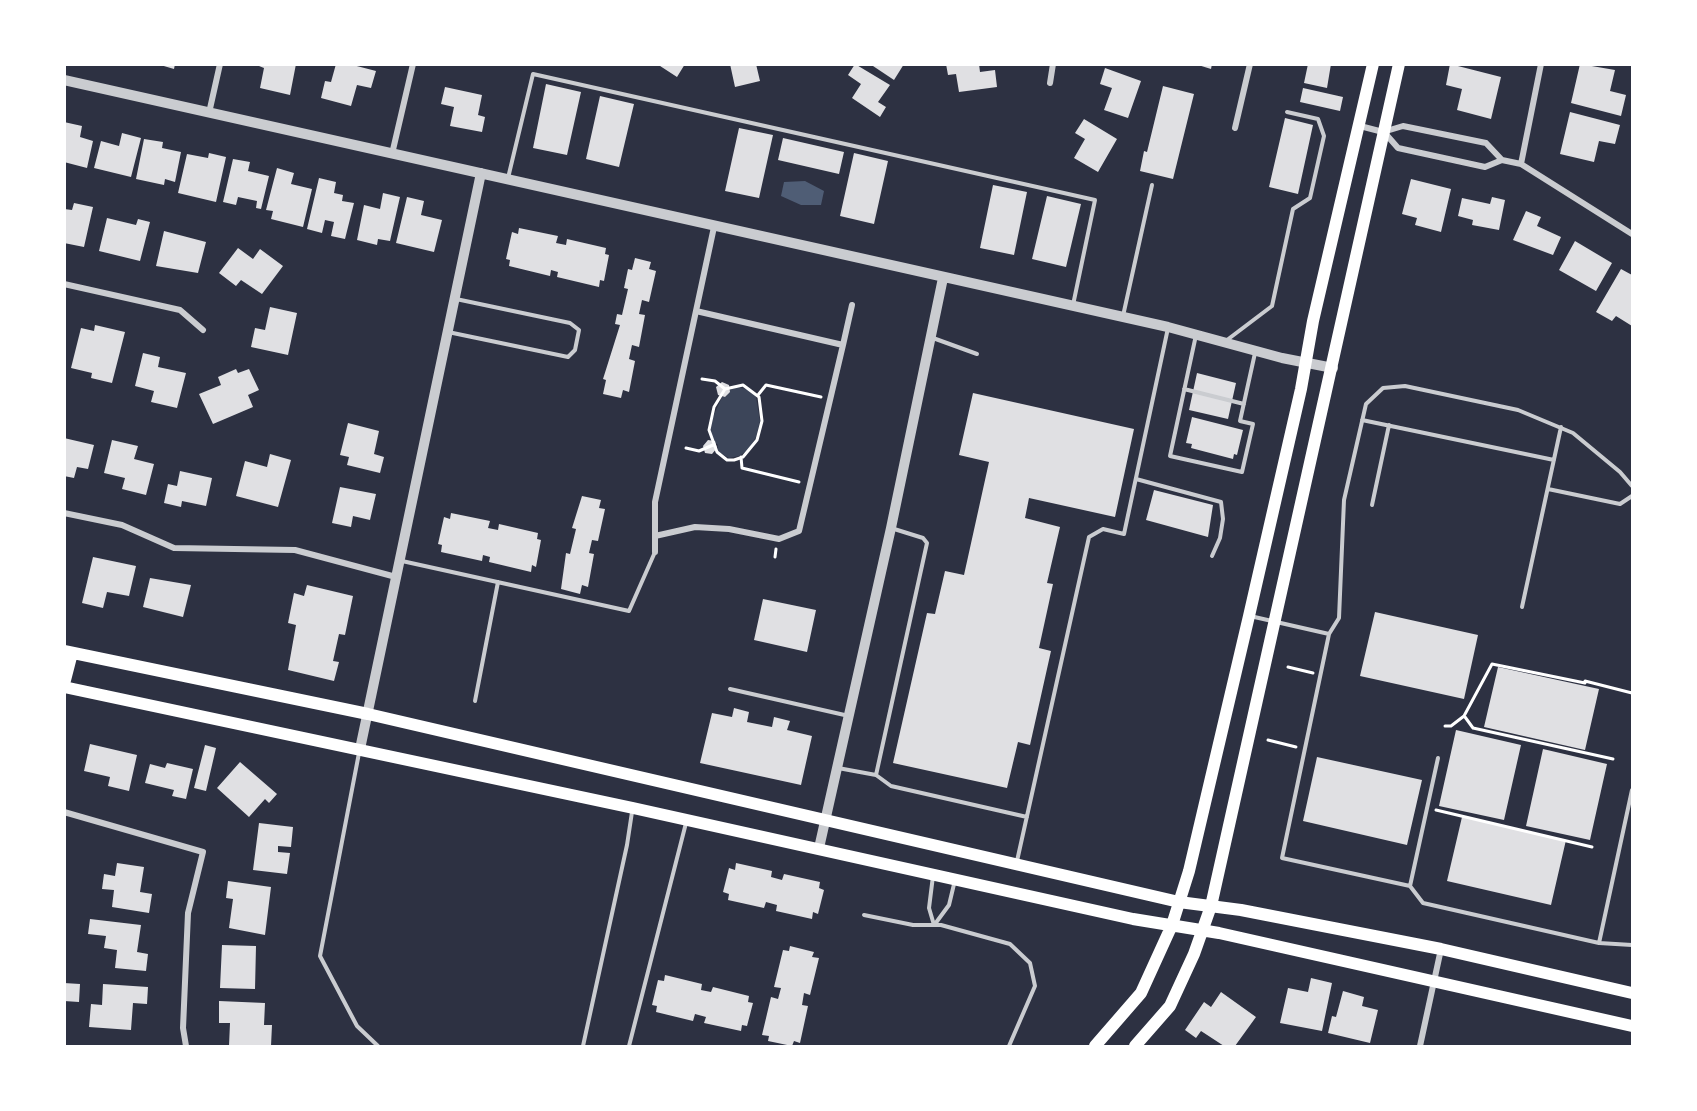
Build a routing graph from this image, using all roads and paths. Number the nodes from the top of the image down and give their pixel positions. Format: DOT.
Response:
graph roads {
  1 [pos="220,64"];
  2 [pos="413,64"];
  3 [pos="1053,64"];
  4 [pos="1250,64"];
  5 [pos="1373,64"];
  6 [pos="1399,64"];
  7 [pos="1541,64"];
  8 [pos="64,80"];
  9 [pos="1050,83"];
  10 [pos="1287,112"];
  11 [pos="209,113"];
  12 [pos="1360,126"];
  13 [pos="1235,128"];
  14 [pos="1383,132"];
  15 [pos="392,156"];
  16 [pos="1502,160"];
  17 [pos="1521,164"];
  18 [pos="481,173"];
  19 [pos="508,179"];
  20 [pos="1152,185"];
  21 [pos="714,227"];
  22 [pos="1632,234"];
  23 [pos="943,278"];
  24 [pos="64,284"];
  25 [pos="455,298"];
  26 [pos="852,304"];
  27 [pos="1073,306"];
  28 [pos="696,311"];
  29 [pos="1123,317"];
  30 [pos="1168,327"];
  31 [pos="202,330"];
  32 [pos="448,332"];
  33 [pos="1196,335"];
  34 [pos="931,338"];
  35 [pos="1224,342"];
  36 [pos="843,345"];
  37 [pos="1256,351"];
  38 [pos="977,354"];
  39 [pos="1305,362"];
  40 [pos="1333,368"];
  41 [pos="702,379"];
  42 [pos="725,389"];
  43 [pos="1184,389"];
  44 [pos="758,395"];
  45 [pos="822,397"];
  46 [pos="1244,404"];
  47 [pos="1362,420"];
  48 [pos="1389,425"];
  49 [pos="1561,427"];
  50 [pos="713,446"];
  51 [pos="686,448"];
  52 [pos="741,457"];
  53 [pos="1554,460"];
  54 [pos="1136,479"];
  55 [pos="803,483"];
  56 [pos="1632,486"];
  57 [pos="1548,489"];
  58 [pos="1632,496"];
  59 [pos="1372,505"];
  60 [pos="64,513"];
  61 [pos="891,528"];
  62 [pos="655,536"];
  63 [pos="655,552"];
  64 [pos="1212,556"];
  65 [pos="401,561"];
  66 [pos="398,578"];
  67 [pos="498,582"];
  68 [pos="1522,607"];
  69 [pos="1250,616"];
  70 [pos="1276,622"];
  71 [pos="1329,634"];
  72 [pos="68,652"];
  73 [pos="1288,666"];
  74 [pos="1312,673"];
  75 [pos="64,686"];
  76 [pos="730,689"];
  77 [pos="1632,693"];
  78 [pos="475,701"];
  79 [pos="368,714"];
  80 [pos="1464,716"];
  81 [pos="849,717"];
  82 [pos="1445,726"];
  83 [pos="1268,740"];
  84 [pos="1282,744"];
  85 [pos="360,749"];
  86 [pos="1438,758"];
  87 [pos="1613,759"];
  88 [pos="838,768"];
  89 [pos="876,775"];
  90 [pos="1632,790"];
  91 [pos="633,808"];
  92 [pos="1427,808"];
  93 [pos="64,812"];
  94 [pos="1027,817"];
  95 [pos="686,820"];
  96 [pos="826,820"];
  97 [pos="1592,847"];
  98 [pos="819,848"];
  99 [pos="1017,864"];
  100 [pos="933,874"];
  101 [pos="955,879"];
  102 [pos="1410,886"];
  103 [pos="1179,902"];
  104 [pos="1211,906"];
  105 [pos="864,915"];
  106 [pos="934,925"];
  107 [pos="1172,925"];
  108 [pos="1203,930"];
  109 [pos="1599,943"];
  110 [pos="1632,945"];
  111 [pos="1442,949"];
  112 [pos="1434,980"];
  113 [pos="1632,993"];
  114 [pos="1632,1026"];
  115 [pos="186,1047"];
  116 [pos="378,1047"];
  117 [pos="583,1047"];
  118 [pos="629,1047"];
  119 [pos="1009,1047"];
  120 [pos="1095,1047"];
  121 [pos="1135,1047"];
  122 [pos="1420,1047"];
  1 -- 11 [label="street"];
  2 -- 15 [label="street"];
  3 -- 9 [label="street"];
  4 -- 13 [label="street"];
  5 -- 12 [label="main road"];
  6 -- 14 [label="main road"];
  7 -- 17 [label="street"];
  8 -- 11 [label="street"];
  10 -- 35 [label="lane"];
  11 -- 15 [label="street"];
  12 -- 14 [label="street"];
  12 -- 39 [label="main road"];
  14 -- 16 [label="street"];
  14 -- 16 [label="street"];
  14 -- 40 [label="main road"];
  15 -- 18 [label="street"];
  16 -- 17 [label="street"];
  17 -- 22 [label="street"];
  18 -- 19 [label="street"];
  18 -- 25 [label="street"];
  19 -- 21 [label="street"];
  19 -- 27 [label="lane"];
  20 -- 29 [label="lane"];
  21 -- 23 [label="street"];
  21 -- 28 [label="street"];
  23 -- 27 [label="street"];
  23 -- 34 [label="street"];
  24 -- 31 [label="street"];
  25 -- 32 [label="street"];
  25 -- 32 [label="lane"];
  26 -- 36 [label="street"];
  27 -- 29 [label="street"];
  28 -- 36 [label="street"];
  28 -- 62 [label="street"];
  29 -- 30 [label="street"];
  30 -- 33 [label="street"];
  30 -- 54 [label="lane"];
  32 -- 65 [label="street"];
  33 -- 35 [label="street"];
  33 -- 43 [label="lane"];
  34 -- 38 [label="lane"];
  34 -- 61 [label="street"];
  35 -- 37 [label="street"];
  36 -- 62 [label="street"];
  37 -- 39 [label="street"];
  37 -- 46 [label="lane"];
  39 -- 40 [label="street"];
  39 -- 69 [label="main road"];
  40 -- 70 [label="main road"];
  41 -- 42 [label="path"];
  42 -- 44 [label="path"];
  42 -- 50 [label="path"];
  43 -- 46 [label="lane"];
  43 -- 46 [label="lane"];
  44 -- 45 [label="path"];
  44 -- 52 [label="path"];
  47 -- 48 [label="lane"];
  47 -- 49 [label="lane"];
  47 -- 71 [label="lane"];
  48 -- 53 [label="lane"];
  48 -- 59 [label="lane"];
  49 -- 53 [label="lane"];
  49 -- 56 [label="lane"];
  50 -- 51 [label="path"];
  50 -- 52 [label="path"];
  52 -- 55 [label="path"];
  53 -- 57 [label="lane"];
  54 -- 64 [label="lane"];
  54 -- 94 [label="lane"];
  57 -- 58 [label="lane"];
  57 -- 68 [label="lane"];
  60 -- 66 [label="street"];
  61 -- 81 [label="street"];
  61 -- 89 [label="lane"];
  62 -- 63 [label="street"];
  63 -- 67 [label="lane"];
  65 -- 66 [label="street"];
  65 -- 67 [label="lane"];
  66 -- 79 [label="street"];
  67 -- 78 [label="lane"];
  69 -- 70 [label="lane"];
  69 -- 103 [label="main road"];
  70 -- 71 [label="lane"];
  70 -- 104 [label="main road"];
  71 -- 102 [label="lane"];
  72 -- 75 [label="main road"];
  72 -- 79 [label="main road"];
  73 -- 74 [label="path"];
  75 -- 85 [label="main road"];
  76 -- 81 [label="lane"];
  77 -- 80 [label="path"];
  79 -- 85 [label="street"];
  79 -- 96 [label="main road"];
  80 -- 82 [label="path"];
  80 -- 87 [label="path"];
  81 -- 88 [label="street"];
  83 -- 84 [label="path"];
  85 -- 91 [label="main road"];
  85 -- 116 [label="lane"];
  86 -- 92 [label="lane"];
  88 -- 89 [label="lane"];
  88 -- 96 [label="street"];
  89 -- 94 [label="lane"];
  90 -- 109 [label="lane"];
  91 -- 95 [label="main road"];
  91 -- 117 [label="lane"];
  92 -- 97 [label="path"];
  92 -- 102 [label="lane"];
  93 -- 115 [label="street"];
  94 -- 99 [label="lane"];
  95 -- 98 [label="main road"];
  95 -- 118 [label="lane"];
  96 -- 98 [label="street"];
  96 -- 99 [label="main road"];
  98 -- 100 [label="main road"];
  99 -- 103 [label="main road"];
  100 -- 101 [label="main road"];
  100 -- 106 [label="lane"];
  101 -- 106 [label="lane"];
  101 -- 107 [label="main road"];
  102 -- 109 [label="lane"];
  103 -- 104 [label="main road"];
  103 -- 107 [label="main road"];
  104 -- 108 [label="main road"];
  104 -- 111 [label="main road"];
  105 -- 106 [label="lane"];
  106 -- 119 [label="lane"];
  107 -- 108 [label="main road"];
  107 -- 120 [label="main road"];
  108 -- 112 [label="main road"];
  108 -- 121 [label="main road"];
  109 -- 110 [label="lane"];
  111 -- 112 [label="street"];
  111 -- 113 [label="main road"];
  112 -- 114 [label="main road"];
  112 -- 122 [label="street"];
}
